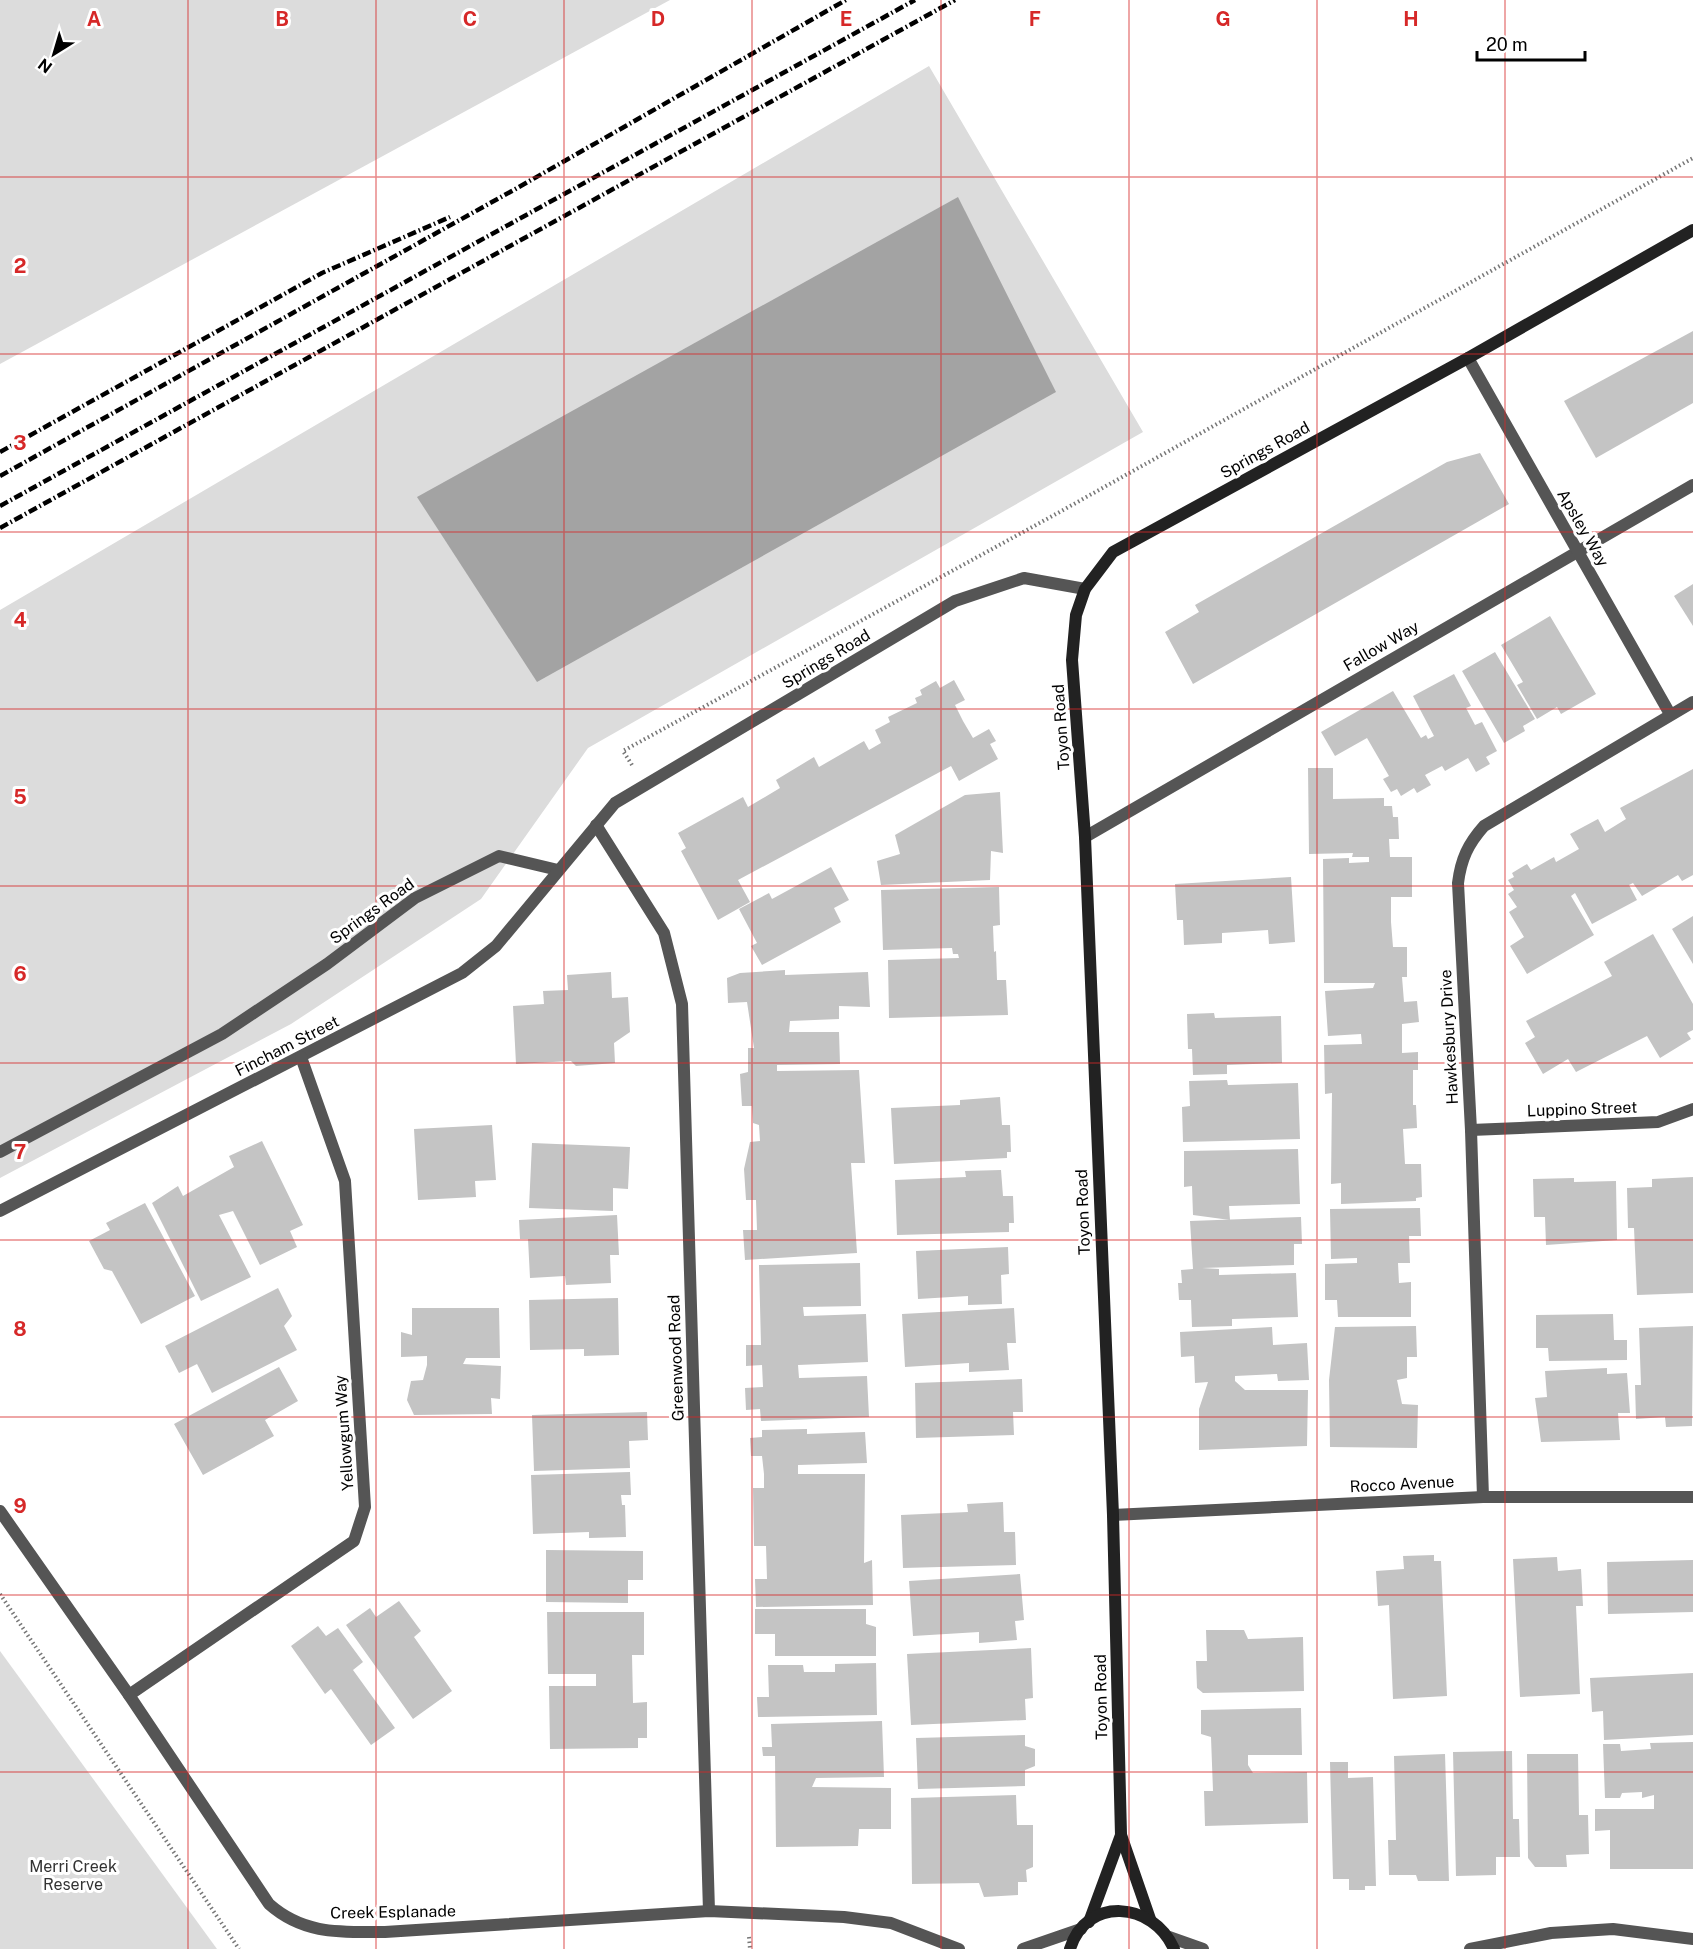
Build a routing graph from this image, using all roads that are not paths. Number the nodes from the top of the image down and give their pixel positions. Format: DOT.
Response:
graph roads {
  1 [pos="1693,230"];
  2 [pos="1468,358"];
  3 [pos="1693,485"];
  4 [pos="1578,551"];
  5 [pos="1085,589"];
  6 [pos="1693,702"];
  7 [pos="1670,714"];
  8 [pos="596,825"];
  9 [pos="1085,837"];
  10 [pos="558,870"];
  11 [pos="301,1057"];
  12 [pos="1693,1109"];
  13 [pos="1471,1130"];
  14 [pos="0,1152"];
  15 [pos="0,1211"];
  16 [pos="1483,1497"];
  17 [pos="1693,1497"];
  18 [pos="0,1511"];
  19 [pos="1113,1515"];
  20 [pos="129,1695"];
  21 [pos="1121,1835"];
  22 [pos="709,1911"];
  23 [pos="1150,1919"];
  24 [pos="1085,1925"];
  25 [pos="1169,1937"];
  26 [pos="1693,1939"];
  27 [pos="959,1949"];
  28 [pos="1023,1949"];
  29 [pos="1070,1949"];
  30 [pos="1174,1949"];
  31 [pos="1203,1949"];
  32 [pos="1470,1949"];
  1 -- 2 [label="street, Springs Road"];
  2 -- 4 [label="street, Apsley Way"];
  2 -- 5 [label="street, Springs Road"];
  3 -- 4 [label="street, Fallow Way"];
  4 -- 7 [label="street, Apsley Way"];
  4 -- 9 [label="street, Fallow Way"];
  5 -- 8 [label="street, Springs Road"];
  5 -- 9 [label="street, Toyon Road"];
  6 -- 7 [label="street, Hawkesbury Drive"];
  7 -- 13 [label="street, Hawkesbury Drive"];
  8 -- 10 [label="street, Springs Road"];
  8 -- 22 [label="street, Greenwood Road"];
  9 -- 19 [label="street, Toyon Road"];
  10 -- 11 [label="street, Fincham Street"];
  10 -- 14 [label="street, Springs Road"];
  11 -- 15 [label="street, Fincham Street"];
  11 -- 20 [label="street, Yellowgum Way"];
  12 -- 13 [label="street, Luppino Street"];
  13 -- 16 [label="street, Hawkesbury Drive"];
  16 -- 17 [label="street, Rocco Avenue"];
  16 -- 19 [label="street, Rocco Avenue"];
  18 -- 20 [label="street, Creek Esplanade"];
  19 -- 21 [label="street, Toyon Road"];
  20 -- 22 [label="street, Creek Esplanade"];
  21 -- 23 [label="street, Toyon Road"];
  21 -- 24 [label="street, Toyon Road"];
  22 -- 27 [label="street, Creek Esplanade"];
  23 -- 24 [label="street"];
  23 -- 25 [label="street"];
  24 -- 28 [label="street"];
  24 -- 29 [label="street, Toyon Road"];
  25 -- 30 [label="street"];
  25 -- 31 [label="street"];
  26 -- 32 [label="street"];
}
